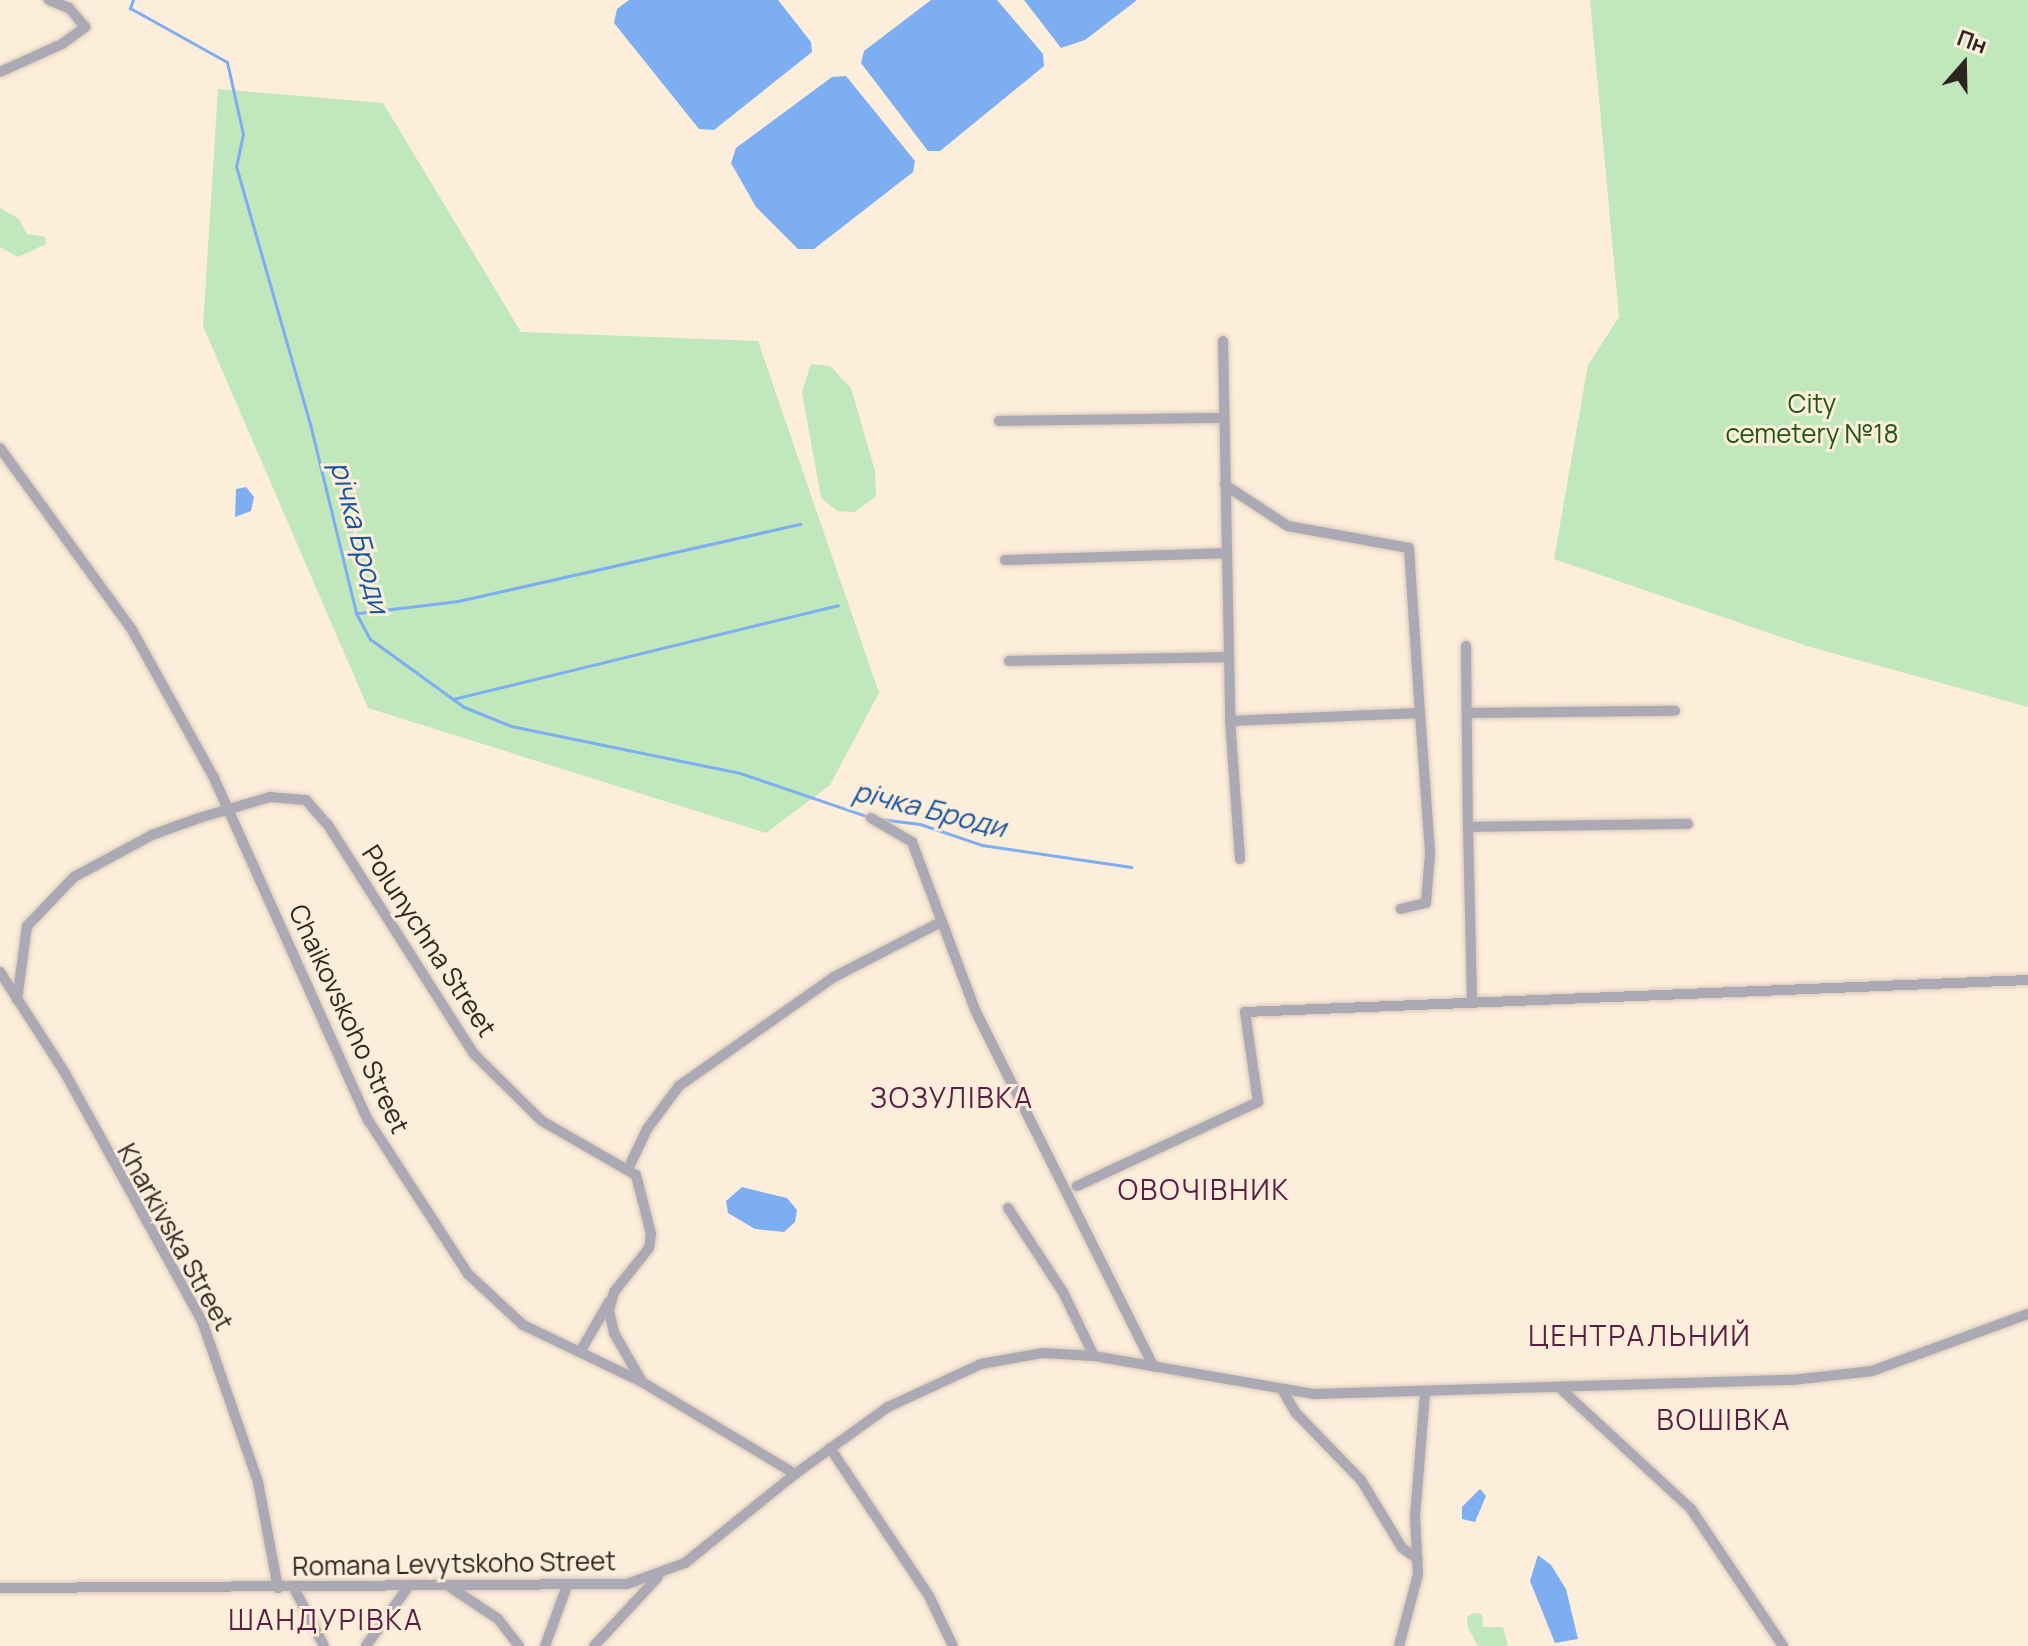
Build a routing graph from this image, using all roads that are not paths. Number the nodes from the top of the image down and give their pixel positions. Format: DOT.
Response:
graph roads {
  1 [pos="49,0"];
  2 [pos="0,72"];
  3 [pos="1223,341"];
  4 [pos="1224,418"];
  5 [pos="999,421"];
  6 [pos="0,448"];
  7 [pos="1225,485"];
  8 [pos="1226,553"];
  9 [pos="1005,560"];
  10 [pos="1466,646"];
  11 [pos="1229,657"];
  12 [pos="1009,661"];
  13 [pos="1675,711"];
  14 [pos="1420,713"];
  15 [pos="1467,713"];
  16 [pos="1230,721"];
  17 [pos="228,809"];
  18 [pos="871,818"];
  19 [pos="1688,824"];
  20 [pos="1468,827"];
  21 [pos="1240,859"];
  22 [pos="1401,909"];
  23 [pos="939,923"];
  24 [pos="0,972"];
  25 [pos="2028,980"];
  26 [pos="17,1000"];
  27 [pos="1472,1001"];
  28 [pos="628,1169"];
  29 [pos="1077,1186"];
  30 [pos="1008,1208"];
  31 [pos="614,1292"];
  32 [pos="2028,1314"];
  33 [pos="580,1352"];
  34 [pos="1094,1356"];
  35 [pos="1154,1367"];
  36 [pos="642,1382"];
  37 [pos="1561,1389"];
  38 [pos="1283,1391"];
  39 [pos="1425,1392"];
  40 [pos="830,1448"];
  41 [pos="795,1474"];
  42 [pos="1418,1559"];
  43 [pos="659,1576"];
  44 [pos="567,1586"];
  45 [pos="408,1587"];
  46 [pos="450,1587"];
  47 [pos="0,1588"];
  48 [pos="278,1588"];
  49 [pos="294,1588"];
  50 [pos="324,1646"];
  51 [pos="366,1646"];
  52 [pos="519,1646"];
  53 [pos="545,1646"];
  54 [pos="594,1646"];
  55 [pos="953,1646"];
  56 [pos="1399,1646"];
  57 [pos="1783,1646"];
  1 -- 2 [label="street"];
  3 -- 4 [label="street"];
  4 -- 5 [label="street"];
  4 -- 7 [label="street"];
  6 -- 17 [label="street, Chaikovskoho Street"];
  7 -- 8 [label="street"];
  7 -- 14 [label="street"];
  8 -- 9 [label="street"];
  8 -- 11 [label="street"];
  10 -- 15 [label="street"];
  11 -- 12 [label="street"];
  11 -- 16 [label="street"];
  13 -- 15 [label="street"];
  14 -- 16 [label="street"];
  14 -- 22 [label="street"];
  15 -- 20 [label="street"];
  16 -- 21 [label="street"];
  17 -- 26 [label="street, Polunychna Street"];
  17 -- 28 [label="street, Polunychna Street"];
  17 -- 33 [label="street, Chaikovskoho Street"];
  18 -- 23 [label="street"];
  19 -- 20 [label="street"];
  20 -- 27 [label="street"];
  23 -- 28 [label="street"];
  23 -- 35 [label="street"];
  24 -- 26 [label="street, Kharkivska Street"];
  25 -- 27 [label="street"];
  26 -- 48 [label="street, Kharkivska Street"];
  27 -- 29 [label="street"];
  28 -- 31 [label="street"];
  30 -- 34 [label="street"];
  31 -- 33 [label="street"];
  31 -- 36 [label="street"];
  32 -- 37 [label="street, Romana Levytskoho Street"];
  33 -- 36 [label="street, Chaikovskoho Street"];
  34 -- 35 [label="street, Romana Levytskoho Street"];
  34 -- 40 [label="street, Romana Levytskoho Street"];
  35 -- 38 [label="street, Romana Levytskoho Street"];
  36 -- 41 [label="street, Chaikovskoho Street"];
  37 -- 39 [label="street, Romana Levytskoho Street"];
  37 -- 57 [label="street"];
  38 -- 39 [label="street, Romana Levytskoho Street"];
  38 -- 42 [label="street"];
  39 -- 42 [label="street"];
  40 -- 41 [label="street, Romana Levytskoho Street"];
  40 -- 55 [label="street"];
  41 -- 43 [label="street, Romana Levytskoho Street"];
  42 -- 56 [label="street"];
  43 -- 44 [label="street, Romana Levytskoho Street"];
  43 -- 54 [label="street"];
  44 -- 46 [label="street, Romana Levytskoho Street"];
  44 -- 53 [label="street"];
  45 -- 46 [label="street, Romana Levytskoho Street"];
  45 -- 49 [label="street, Romana Levytskoho Street"];
  45 -- 51 [label="street"];
  46 -- 52 [label="street"];
  47 -- 48 [label="street, Romana Levytskoho Street"];
  48 -- 49 [label="street, Romana Levytskoho Street"];
  49 -- 50 [label="street"];
}
